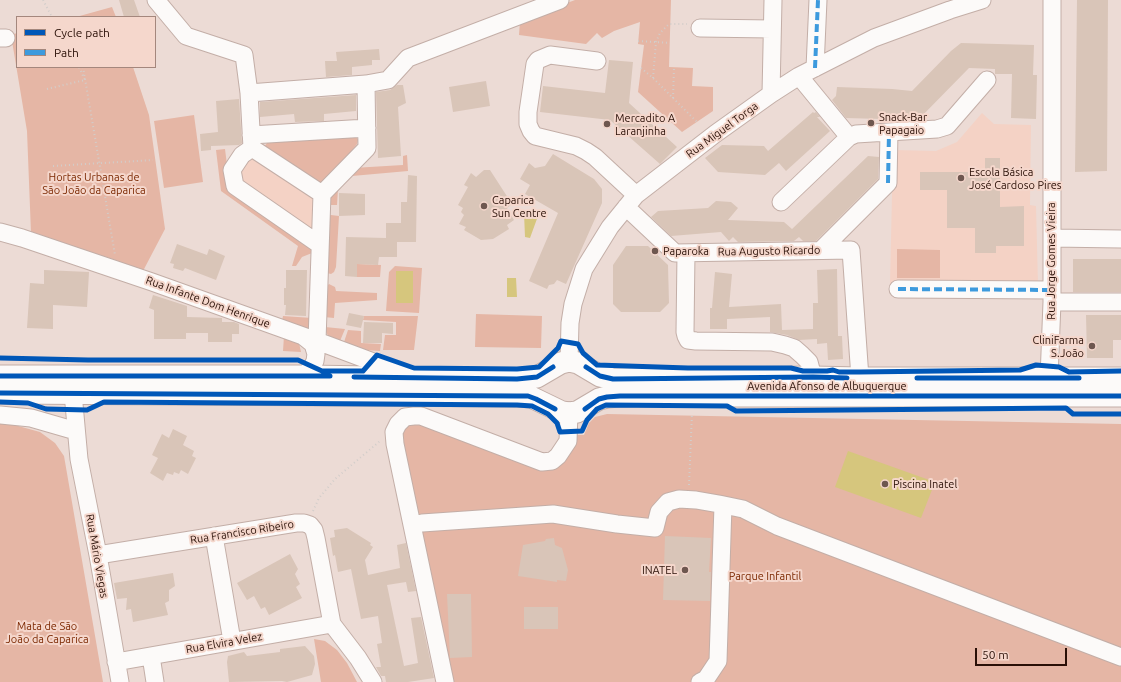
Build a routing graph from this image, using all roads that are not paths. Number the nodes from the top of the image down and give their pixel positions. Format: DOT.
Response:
graph roads {
  1 [pos="156,0"];
  2 [pos="560,0"];
  3 [pos="773,0"];
  4 [pos="818,0"];
  5 [pos="982,0"];
  6 [pos="1052,0"];
  7 [pos="950,5"];
  8 [pos="700,28"];
  9 [pos="772,30"];
  10 [pos="596,61"];
  11 [pos="815,68"];
  12 [pos="799,76"];
  13 [pos="987,80"];
  14 [pos="366,84"];
  15 [pos="249,93"];
  16 [pos="771,94"];
  17 [pos="367,128"];
  18 [pos="889,132"];
  19 [pos="849,137"];
  20 [pos="252,142"];
  21 [pos="322,194"];
  22 [pos="631,201"];
  23 [pos="781,202"];
  24 [pos="0,232"];
  25 [pos="1052,238"];
  26 [pos="1121,239"];
  27 [pos="320,244"];
  28 [pos="821,250"];
  29 [pos="686,253"];
  30 [pos="898,289"];
  31 [pos="1052,296"];
  32 [pos="1121,302"];
  33 [pos="310,338"];
  34 [pos="570,365"];
  35 [pos="0,376"];
  36 [pos="304,376"];
  37 [pos="414,377"];
  38 [pos="813,377"];
  39 [pos="860,378"];
  40 [pos="1049,378"];
  41 [pos="1121,378"];
  42 [pos="0,392"];
  43 [pos="73,393"];
  44 [pos="1121,396"];
  45 [pos="570,410"];
  46 [pos="0,415"];
  47 [pos="76,431"];
  48 [pos="723,505"];
  49 [pos="422,523"];
  50 [pos="214,536"];
  51 [pos="98,555"];
  52 [pos="332,624"];
  53 [pos="232,641"];
  54 [pos="151,656"];
  55 [pos="1121,656"];
  56 [pos="116,662"];
  57 [pos="120,682"];
  58 [pos="155,682"];
  59 [pos="373,682"];
  60 [pos="445,682"];
  61 [pos="700,682"];
  1 -- 15 [label="street"];
  2 -- 14 [label="street"];
  3 -- 9 [label="street"];
  4 -- 11 [label="street"];
  5 -- 7 [label="street, Rua Miguel Torga"];
  6 -- 25 [label="street, Rua Jorge Gomes Vieira"];
  7 -- 11 [label="street, Rua Miguel Torga"];
  8 -- 9 [label="street"];
  9 -- 16 [label="street"];
  10 -- 22 [label="street, Rua Augusto Ricardo"];
  11 -- 12 [label="street, Rua Miguel Torga"];
  12 -- 16 [label="street, Rua Miguel Torga"];
  12 -- 19 [label="street"];
  13 -- 18 [label="street"];
  14 -- 15 [label="street"];
  14 -- 17 [label="street"];
  15 -- 20 [label="street"];
  16 -- 22 [label="street, Rua Miguel Torga"];
  17 -- 20 [label="street"];
  17 -- 21 [label="street"];
  18 -- 19 [label="street"];
  18 -- 28 [label="street"];
  19 -- 23 [label="street"];
  20 -- 21 [label="street"];
  20 -- 27 [label="street"];
  21 -- 27 [label="street"];
  22 -- 29 [label="street, Rua Augusto Ricardo"];
  22 -- 34 [label="street, Rua Miguel Torga"];
  24 -- 33 [label="street, Rua Infante Dom Henrique"];
  25 -- 26 [label="street"];
  25 -- 31 [label="street, Rua Jorge Gomes Vieira"];
  27 -- 33 [label="street"];
  28 -- 29 [label="street, Rua Augusto Ricardo"];
  28 -- 39 [label="street, Rua Augusto Ricardo"];
  29 -- 38 [label="street"];
  30 -- 31 [label="street"];
  31 -- 32 [label="street"];
  31 -- 40 [label="street, Rua Jorge Gomes Vieira"];
  33 -- 36 [label="street"];
  33 -- 37 [label="street, Rua Infante Dom Henrique"];
  34 -- 37 [label="main road"];
  34 -- 38 [label="main road, Avenida Afonso de Albuquerque"];
  34 -- 45 [label="main road"];
  34 -- 45 [label="main road"];
  35 -- 36 [label="main road"];
  36 -- 37 [label="main road"];
  38 -- 39 [label="main road, Avenida Afonso de Albuquerque"];
  39 -- 40 [label="main road, Avenida Afonso de Albuquerque"];
  40 -- 41 [label="main road, Avenida Afonso de Albuquerque"];
  42 -- 43 [label="main road"];
  43 -- 45 [label="main road"];
  43 -- 47 [label="street, Rua Mário Viegas"];
  44 -- 45 [label="main road, Avenida Afonso de Albuquerque"];
  45 -- 60 [label="street"];
  46 -- 47 [label="street"];
  47 -- 51 [label="street, Rua Mário Viegas"];
  48 -- 49 [label="street"];
  48 -- 55 [label="street"];
  48 -- 61 [label="street"];
  50 -- 51 [label="street, Rua Francisco Ribeiro"];
  50 -- 52 [label="street, Rua Francisco Ribeiro"];
  50 -- 53 [label="street"];
  51 -- 56 [label="street, Rua Mário Viegas"];
  52 -- 53 [label="street, Rua Elvira Velez"];
  52 -- 59 [label="street, Rua Francisco Ribeiro"];
  53 -- 54 [label="street, Rua Elvira Velez"];
  54 -- 56 [label="street, Rua Elvira Velez"];
  54 -- 58 [label="street"];
  56 -- 57 [label="street, Rua Mário Viegas"];
}
